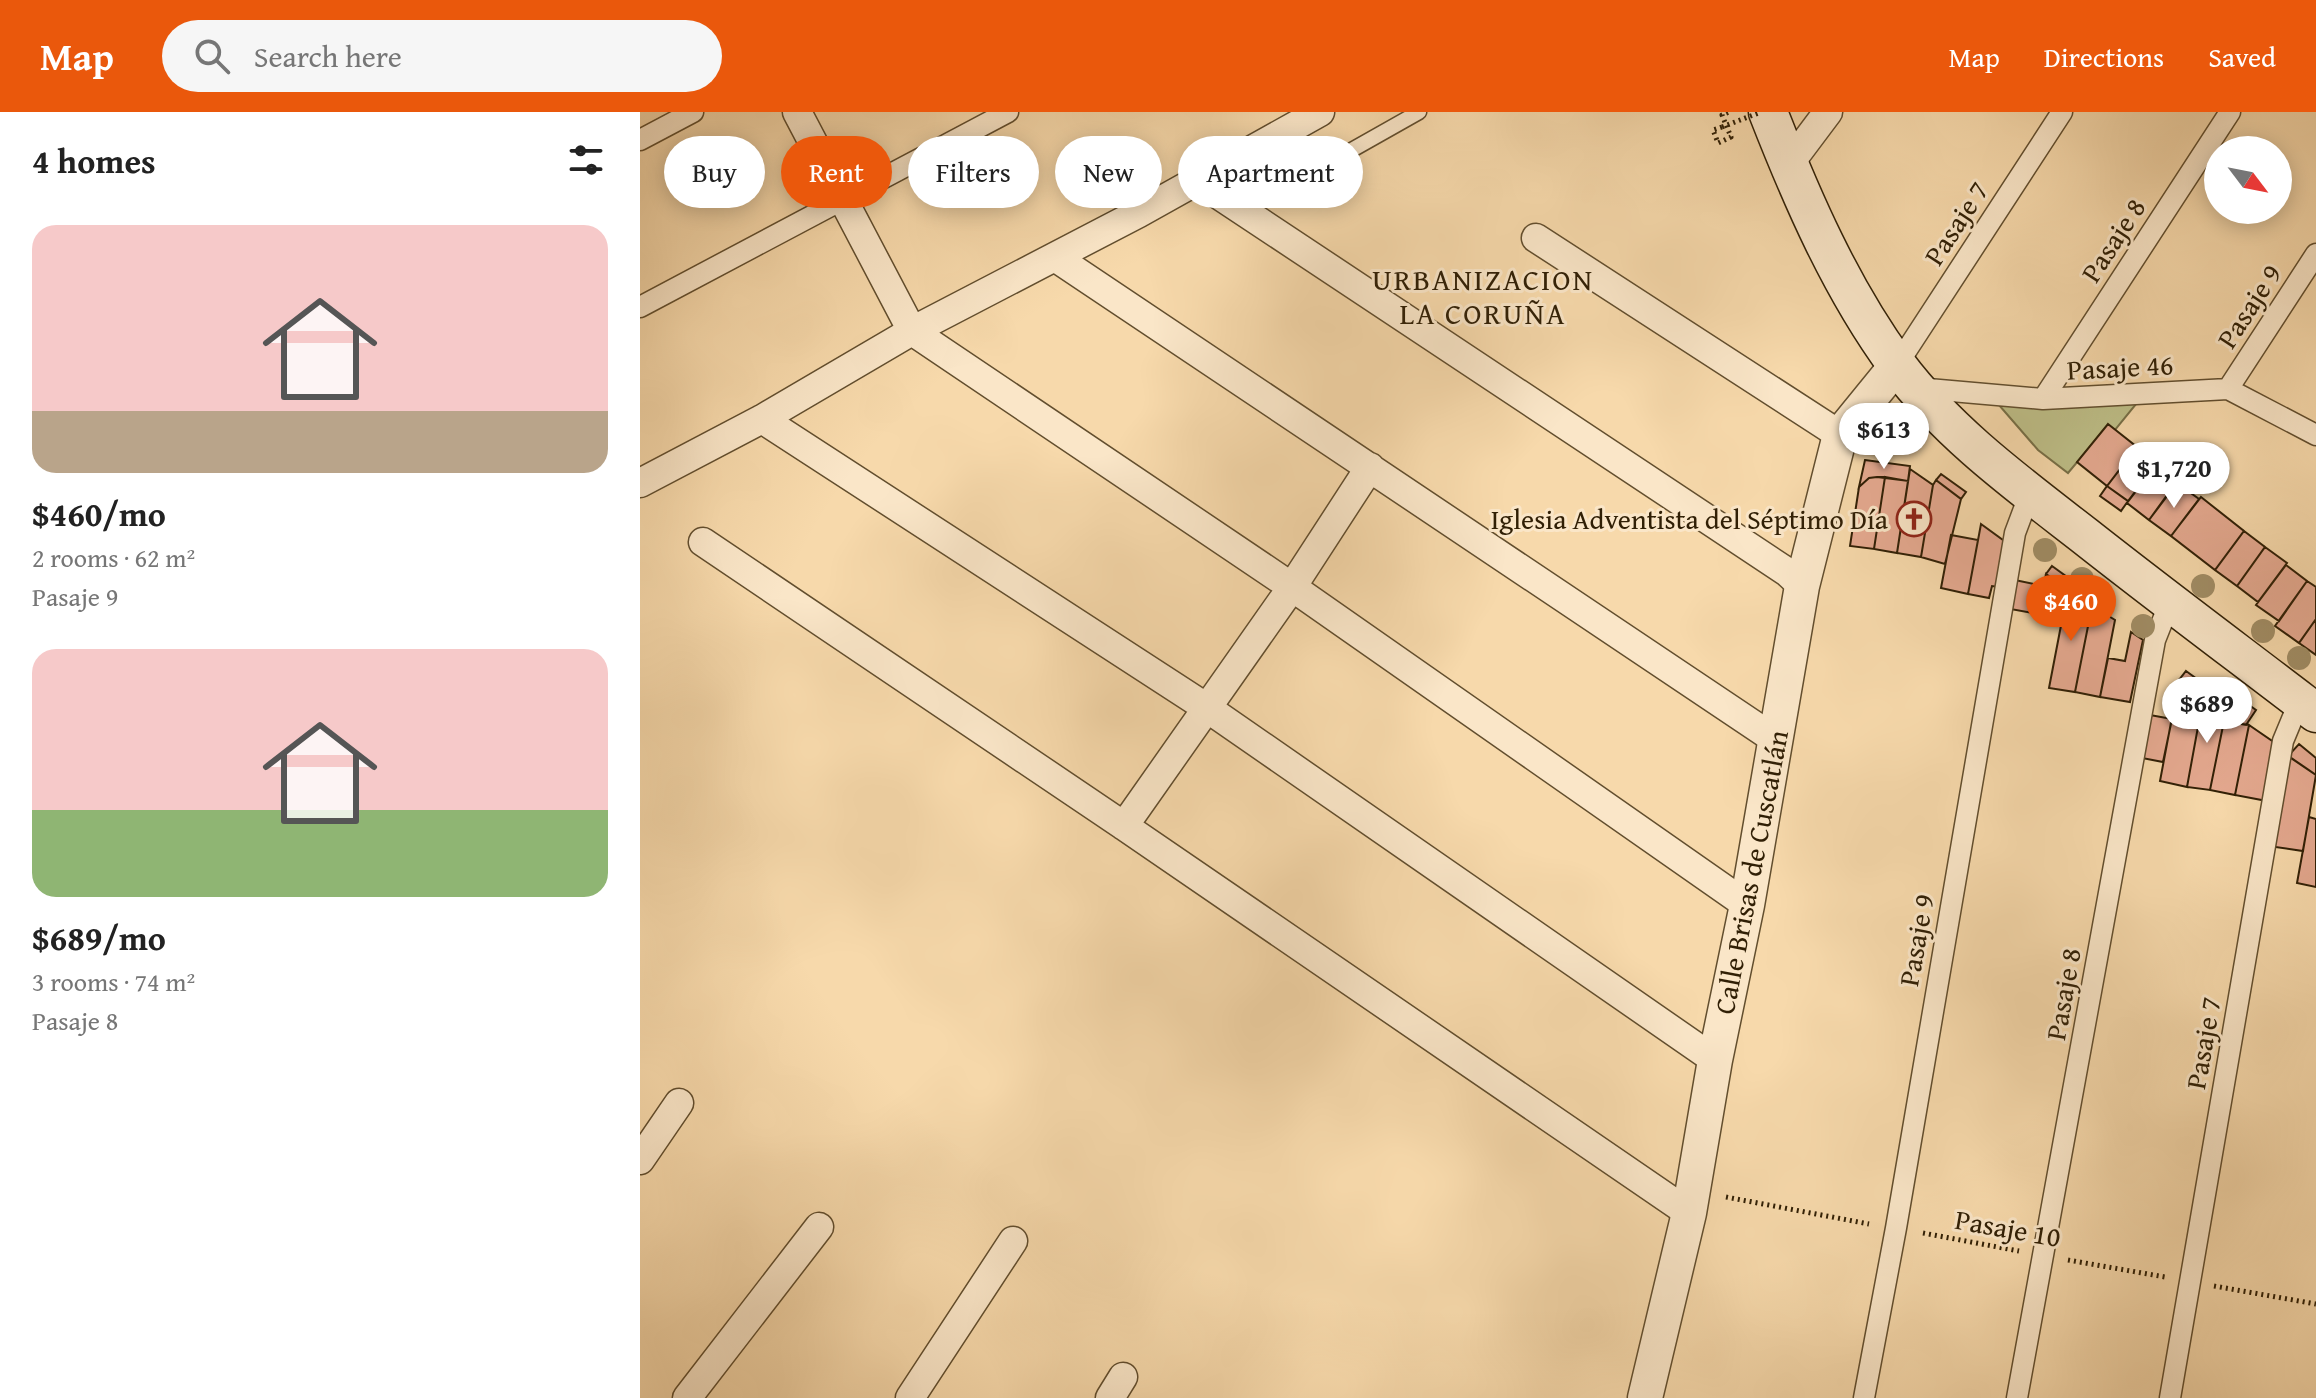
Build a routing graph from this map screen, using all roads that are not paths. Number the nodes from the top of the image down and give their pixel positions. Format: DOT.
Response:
graph roads {
  1 [pos="693,112"];
  2 [pos="797,112"];
  3 [pos="1008,112"];
  4 [pos="1320,112"];
  5 [pos="1419,112"];
  6 [pos="1768,112"];
  7 [pos="1828,112"];
  8 [pos="2062,112"];
  9 [pos="2230,112"];
  10 [pos="810,136"];
  11 [pos="1278,136"];
  12 [pos="640,140"];
  13 [pos="1363,144"];
  14 [pos="1789,164"];
  15 [pos="892,174"];
  16 [pos="1178,192"];
  17 [pos="829,208"];
  18 [pos="848,208"];
  19 [pos="1239,208"];
  20 [pos="1536,238"];
  21 [pos="2316,254"];
  22 [pos="1055,257"];
  23 [pos="640,307"];
  24 [pos="912,331"];
  25 [pos="1907,377"];
  26 [pos="2228,389"];
  27 [pos="2043,399"];
  28 [pos="762,419"];
  29 [pos="1840,435"];
  30 [pos="2316,435"];
  31 [pos="1370,467"];
  32 [pos="640,483"];
  33 [pos="2030,493"];
  34 [pos="703,542"];
  35 [pos="1802,586"];
  36 [pos="1292,587"];
  37 [pos="2170,602"];
  38 [pos="2308,707"];
  39 [pos="1207,708"];
  40 [pos="1776,740"];
  41 [pos="1124,826"];
  42 [pos="1747,905"];
  43 [pos="1715,1060"];
  44 [pos="679,1103"];
  45 [pos="640,1160"];
  46 [pos="1691,1203"];
  47 [pos="819,1227"];
  48 [pos="1013,1241"];
  49 [pos="687,1398"];
  50 [pos="910,1398"];
  51 [pos="1645,1398"];
  52 [pos="1864,1398"];
  53 [pos="2017,1398"];
  54 [pos="2170,1398"];
  1 -- 12 [label="street"];
  2 -- 10 [label="street"];
  3 -- 15 [label="street"];
  4 -- 11 [label="street"];
  5 -- 13 [label="lane"];
  6 -- 14 [label="main road"];
  7 -- 14 [label="street"];
  8 -- 25 [label="street, Pasaje 7"];
  9 -- 27 [label="street, Pasaje 8"];
  14 -- 25 [label="main road"];
  16 -- 22 [label="street"];
  17 -- 23 [label="street"];
  18 -- 24 [label="street"];
  19 -- 35 [label="street"];
  20 -- 29 [label="street"];
  21 -- 26 [label="street, Pasaje 9"];
  22 -- 24 [label="street"];
  22 -- 31 [label="street"];
  24 -- 28 [label="street"];
  24 -- 36 [label="street"];
  25 -- 27 [label="street, Pasaje 46"];
  25 -- 29 [label="street, Calle Brisas de Cuscatlán"];
  25 -- 33 [label="main road"];
  26 -- 27 [label="street, Pasaje 46"];
  26 -- 30 [label="street"];
  28 -- 32 [label="street"];
  28 -- 39 [label="street"];
  29 -- 35 [label="street, Calle Brisas de Cuscatlán"];
  31 -- 36 [label="street"];
  31 -- 40 [label="street"];
  33 -- 37 [label="main road"];
  33 -- 52 [label="street, Pasaje 9"];
  34 -- 41 [label="street"];
  35 -- 40 [label="street, Calle Brisas de Cuscatlán"];
  36 -- 39 [label="street"];
  36 -- 42 [label="street"];
  37 -- 38 [label="main road"];
  37 -- 53 [label="street, Pasaje 8"];
  38 -- 54 [label="street, Pasaje 7"];
  39 -- 41 [label="street"];
  39 -- 43 [label="street"];
  40 -- 42 [label="street, Calle Brisas de Cuscatlán"];
  41 -- 46 [label="street"];
  42 -- 43 [label="street, Calle Brisas de Cuscatlán"];
  43 -- 46 [label="street, Calle Brisas de Cuscatlán"];
  44 -- 45 [label="street"];
  46 -- 51 [label="street, Calle Brisas de Cuscatlán"];
  47 -- 49 [label="street"];
  48 -- 50 [label="street"];
}
